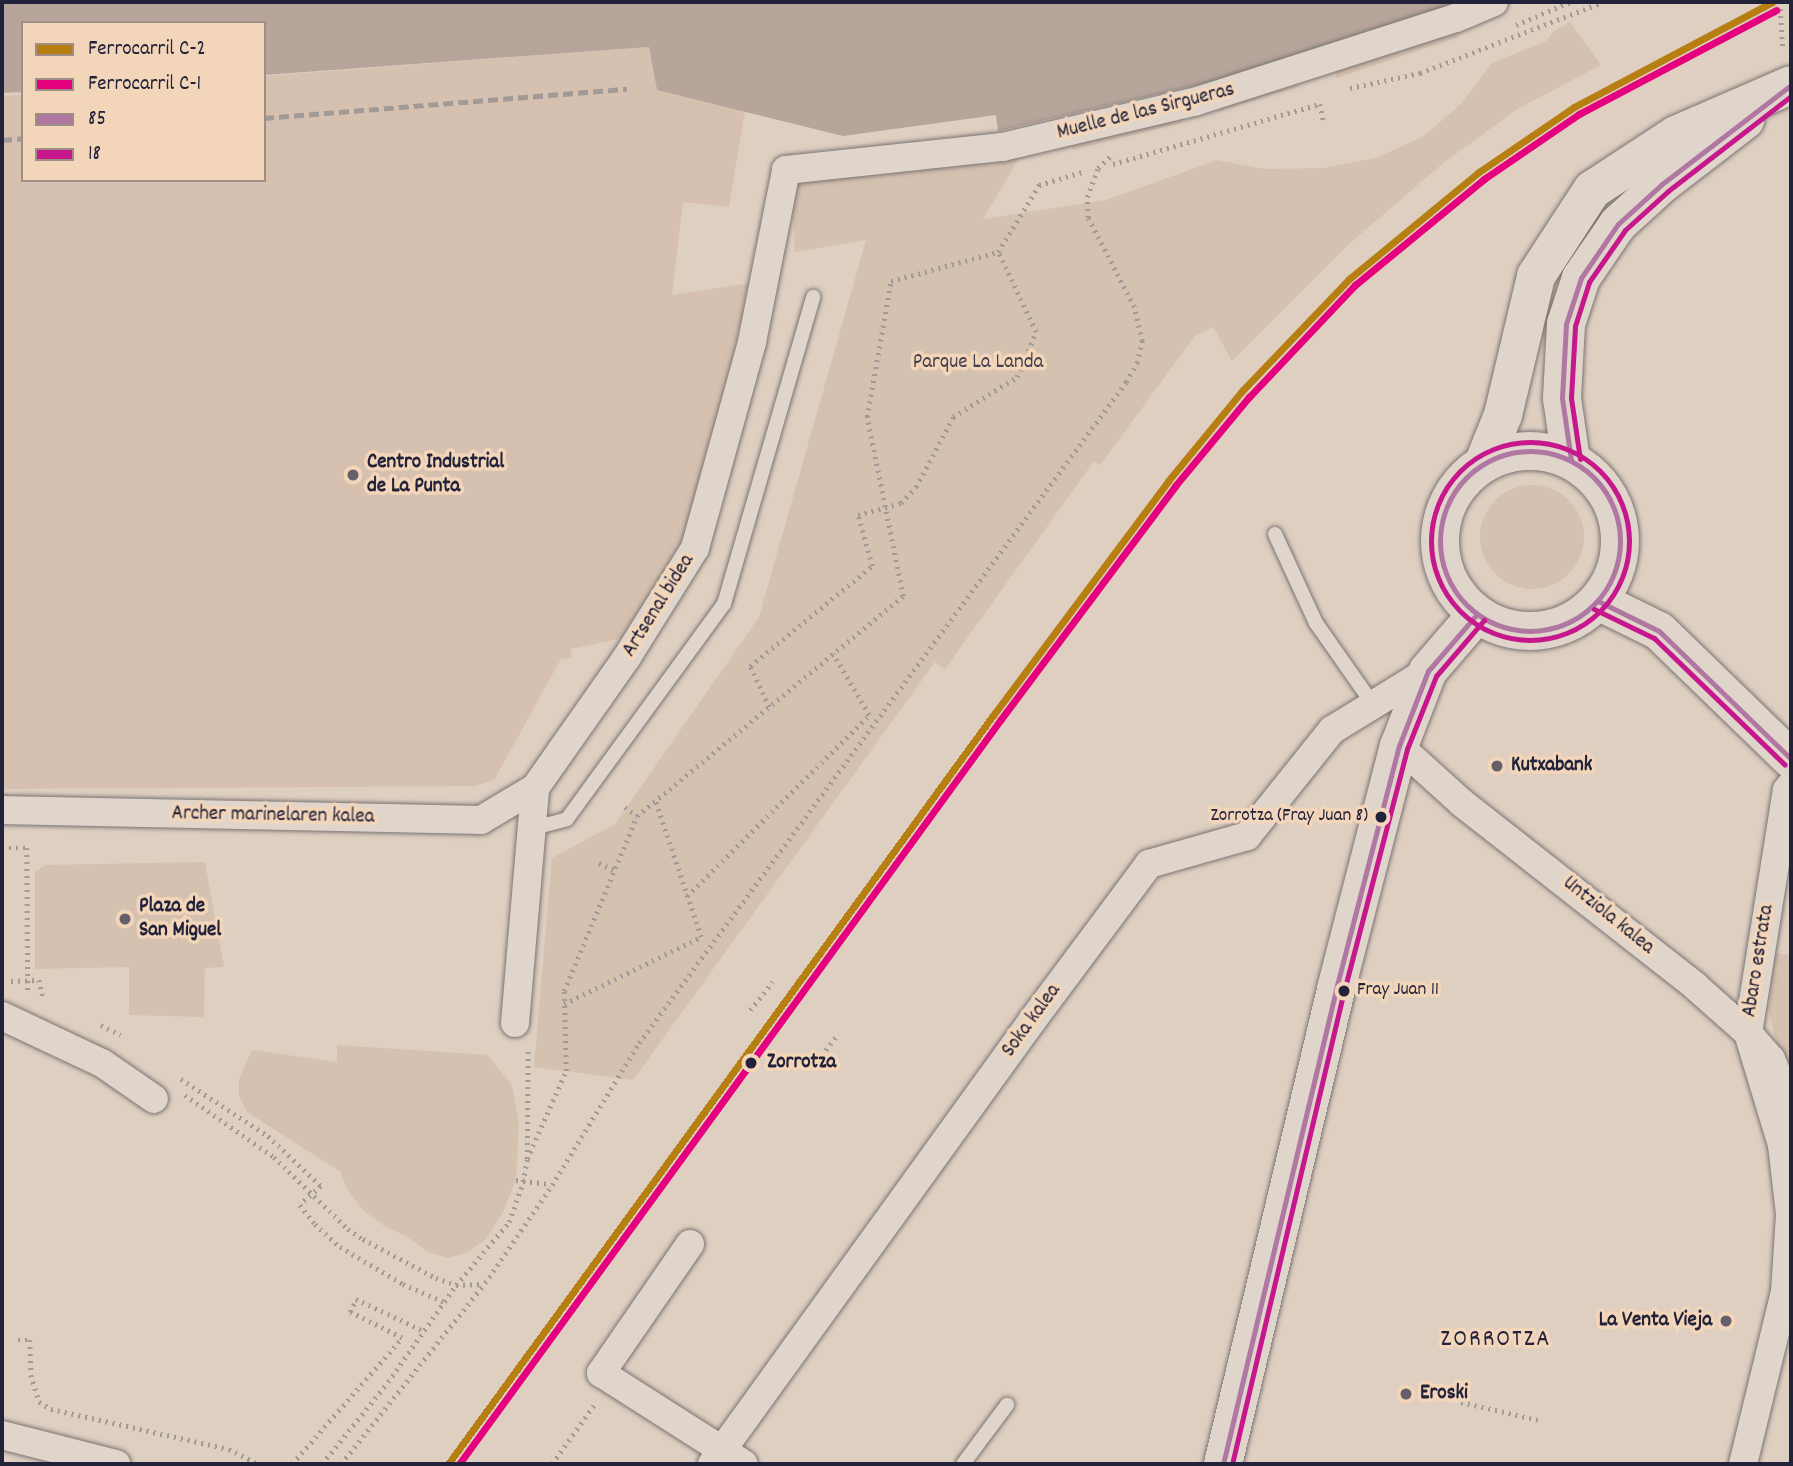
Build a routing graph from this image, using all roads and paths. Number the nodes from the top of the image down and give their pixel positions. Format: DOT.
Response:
graph roads {
  1 [pos="1494,2"];
  2 [pos="1603,2"];
  3 [pos="1780,2"];
  4 [pos="1531,33"];
  5 [pos="1791,85"];
  6 [pos="1324,123"];
  7 [pos="1117,152"];
  8 [pos="1113,164"];
  9 [pos="786,170"];
  10 [pos="1085,172"];
  11 [pos="998,252"];
  12 [pos="813,297"];
  13 [pos="1571,460"];
  14 [pos="1484,462"];
  15 [pos="885,508"];
  16 [pos="1275,534"];
  17 [pos="1598,601"];
  18 [pos="1477,614"];
  19 [pos="833,654"];
  20 [pos="1428,671"];
  21 [pos="1372,703"];
  22 [pos="769,706"];
  23 [pos="1399,746"];
  24 [pos="1791,759"];
  25 [pos="1791,785"];
  26 [pos="535,788"];
  27 [pos="655,800"];
  28 [pos="625,807"];
  29 [pos="2,810"];
  30 [pos="636,816"];
  31 [pos="534,828"];
  32 [pos="2,848"];
  33 [pos="599,863"];
  34 [pos="614,870"];
  35 [pos="687,896"];
  36 [pos="27,980"];
  37 [pos="11,981"];
  38 [pos="772,982"];
  39 [pos="32,1000"];
  40 [pos="48,1003"];
  41 [pos="564,1004"];
  42 [pos="750,1010"];
  43 [pos="2,1016"];
  44 [pos="91,1021"];
  45 [pos="522,1032"];
  46 [pos="1748,1033"];
  47 [pos="838,1035"];
  48 [pos="123,1037"];
  49 [pos="813,1067"];
  50 [pos="176,1076"];
  51 [pos="166,1095"];
  52 [pos="1791,1107"];
  53 [pos="527,1159"];
  54 [pos="516,1180"];
  55 [pos="523,1182"];
  56 [pos="552,1185"];
  57 [pos="312,1193"];
  58 [pos="690,1244"];
  59 [pos="485,1283"];
  60 [pos="456,1285"];
  61 [pos="1788,1290"];
  62 [pos="444,1302"];
  63 [pos="424,1331"];
  64 [pos="18,1340"];
  65 [pos="611,1382"];
  66 [pos="1461,1402"];
  67 [pos="1007,1405"];
  68 [pos="1538,1420"];
  69 [pos="2,1434"];
  70 [pos="726,1460"];
  71 [pos="116,1464"];
  72 [pos="258,1464"];
  73 [pos="292,1464"];
  74 [pos="322,1464"];
  75 [pos="341,1464"];
  76 [pos="552,1464"];
  77 [pos="963,1464"];
  78 [pos="1223,1464"];
  79 [pos="1743,1464"];
  1 -- 9 [label="street, Muelle de las Sirgueras"];
  2 -- 4 [label="path"];
  3 -- 5 [label="path"];
  5 -- 13 [label="main road"];
  5 -- 14 [label="main road"];
  6 -- 8 [label="path"];
  7 -- 56 [label="path"];
  9 -- 26 [label="street, Artsenal bidea"];
  10 -- 11 [label="path"];
  11 -- 15 [label="path"];
  11 -- 15 [label="path"];
  12 -- 31 [label="lane"];
  13 -- 14 [label="main road"];
  13 -- 17 [label="main road"];
  14 -- 18 [label="main road"];
  15 -- 19 [label="path"];
  15 -- 22 [label="path"];
  16 -- 21 [label="lane"];
  17 -- 18 [label="main road"];
  17 -- 24 [label="main road"];
  18 -- 20 [label="main road"];
  19 -- 22 [label="path"];
  19 -- 35 [label="path"];
  20 -- 21 [label="street, Soka kalea"];
  20 -- 23 [label="main road"];
  21 -- 70 [label="street, Soka kalea"];
  22 -- 27 [label="path"];
  23 -- 46 [label="street, Untziola kalea"];
  23 -- 78 [label="main road"];
  25 -- 46 [label="street, Abaro estrata"];
  26 -- 29 [label="street, Archer marinelaren kalea"];
  26 -- 31 [label="street"];
  27 -- 30 [label="path"];
  27 -- 35 [label="path"];
  28 -- 30 [label="path"];
  30 -- 34 [label="path"];
  31 -- 45 [label="street"];
  32 -- 36 [label="path"];
  33 -- 34 [label="path"];
  34 -- 41 [label="path"];
  35 -- 41 [label="path"];
  36 -- 37 [label="path"];
  36 -- 39 [label="path"];
  36 -- 40 [label="path"];
  38 -- 42 [label="path"];
  41 -- 53 [label="path"];
  43 -- 51 [label="street"];
  44 -- 48 [label="path"];
  45 -- 53 [label="path"];
  46 -- 52 [label="street, Untziola kalea"];
  46 -- 61 [label="street, Abaro estrata"];
  47 -- 49 [label="path"];
  50 -- 57 [label="path"];
  51 -- 57 [label="path"];
  53 -- 55 [label="path"];
  54 -- 55 [label="path"];
  55 -- 56 [label="path"];
  55 -- 60 [label="path"];
  56 -- 59 [label="path"];
  57 -- 60 [label="path"];
  57 -- 62 [label="path"];
  58 -- 65 [label="street"];
  59 -- 60 [label="path"];
  59 -- 75 [label="path"];
  60 -- 62 [label="path"];
  61 -- 79 [label="street, Abaro estrata"];
  62 -- 63 [label="path"];
  63 -- 73 [label="path"];
  63 -- 74 [label="path"];
  64 -- 72 [label="path"];
  65 -- 70 [label="street"];
  65 -- 76 [label="path"];
  66 -- 68 [label="path"];
  67 -- 77 [label="lane"];
  69 -- 71 [label="street"];
}
